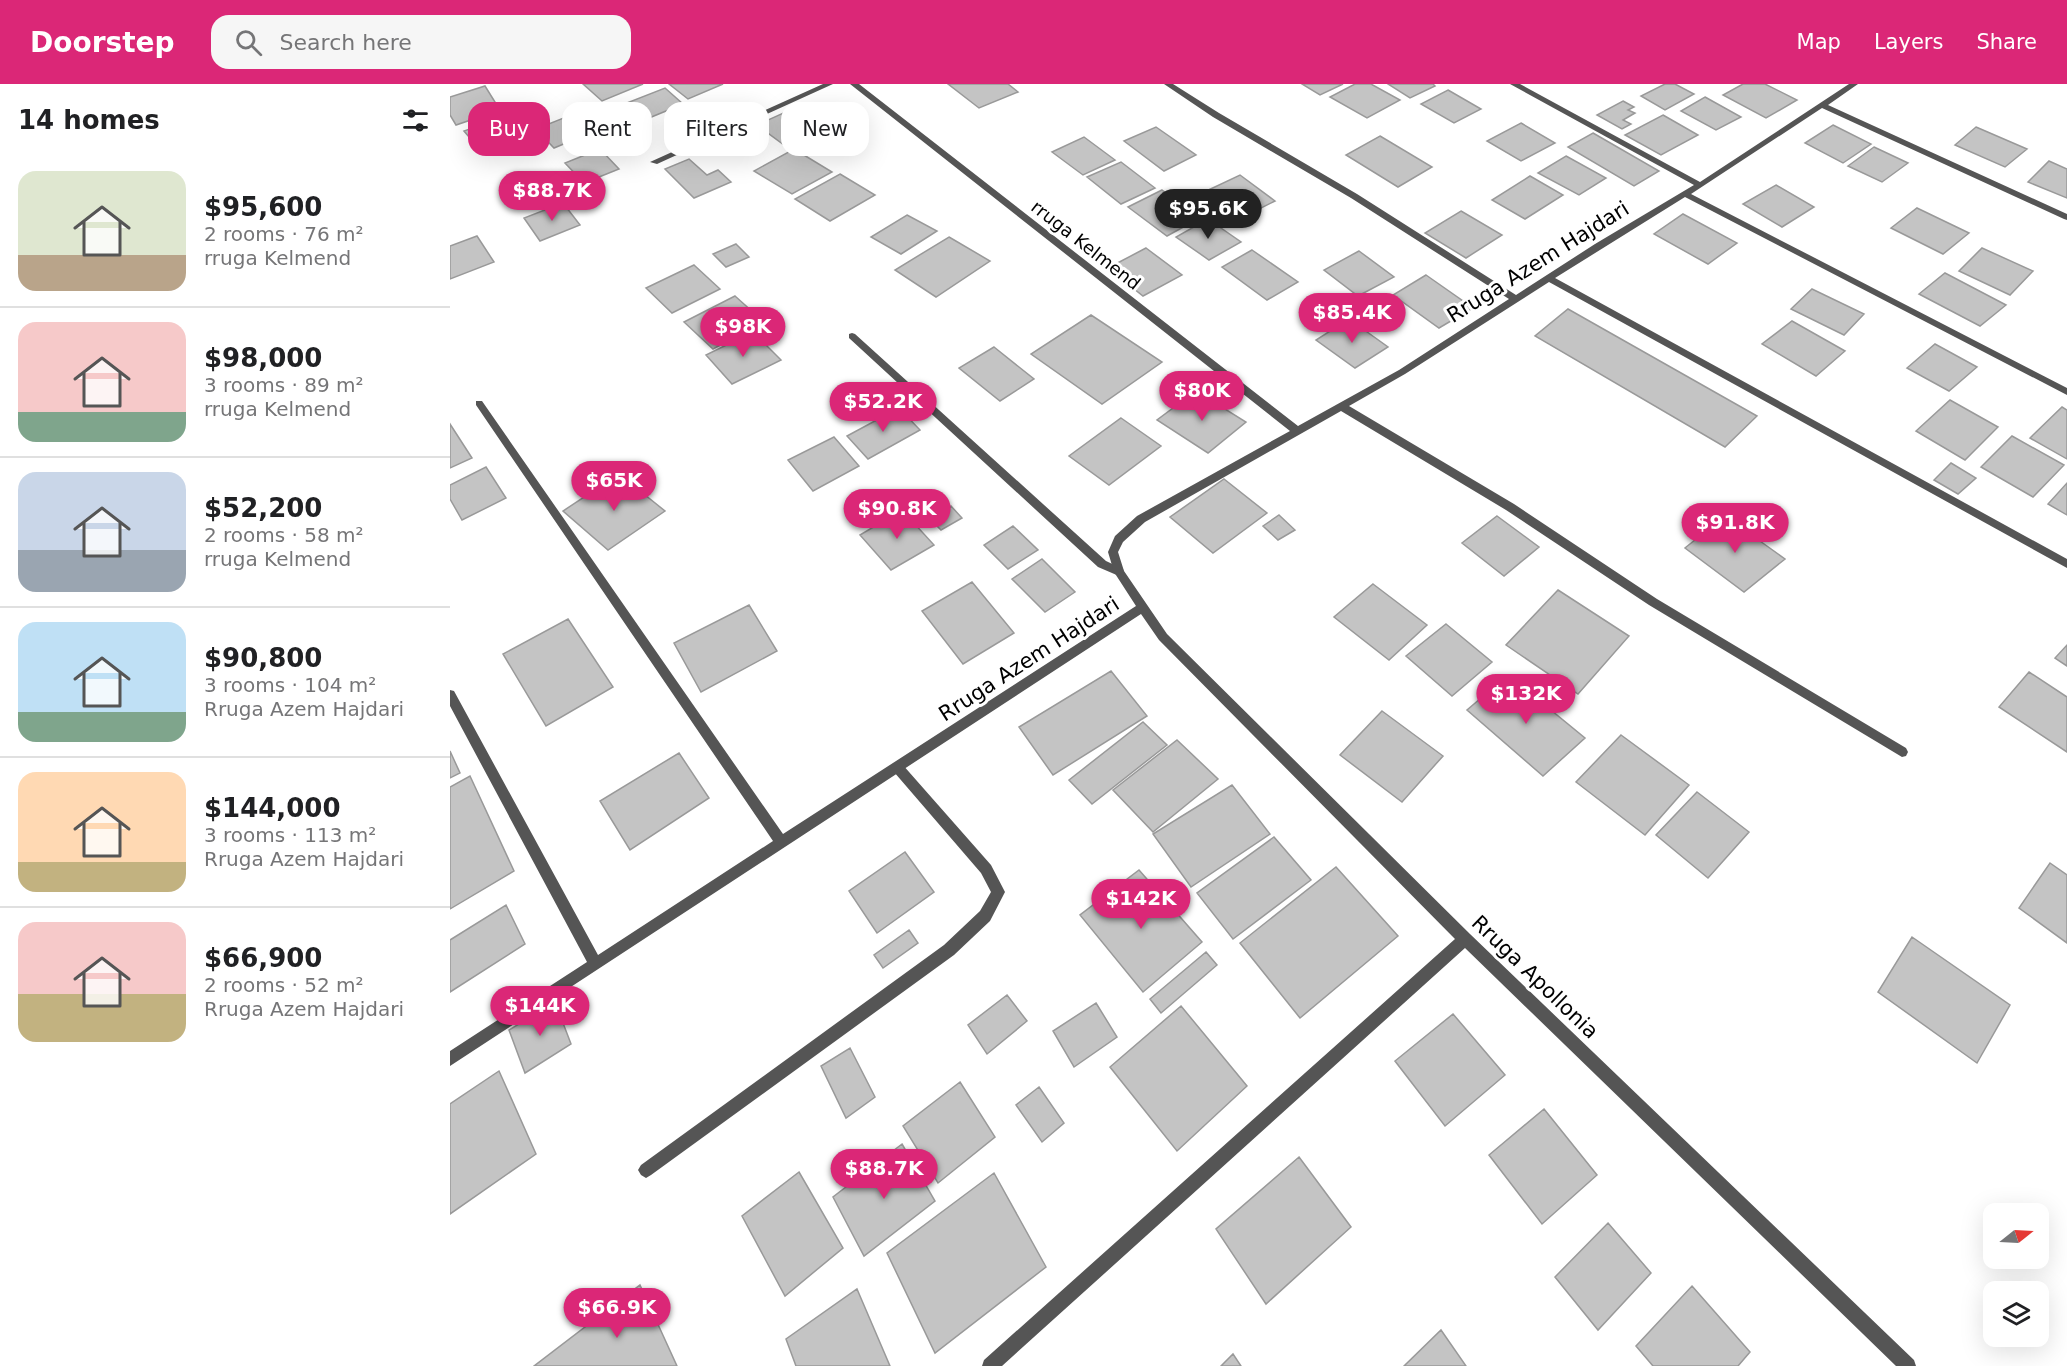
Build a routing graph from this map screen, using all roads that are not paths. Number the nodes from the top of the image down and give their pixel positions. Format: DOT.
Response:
graph roads {
  1 [pos="829,84"];
  2 [pos="854,84"];
  3 [pos="1168,84"];
  4 [pos="1514,84"];
  5 [pos="1854,84"];
  6 [pos="1822,105"];
  7 [pos="654,162"];
  8 [pos="1700,184"];
  9 [pos="1685,194"];
  10 [pos="2067,217"];
  11 [pos="1549,278"];
  12 [pos="1516,299"];
  13 [pos="852,336"];
  14 [pos="2067,392"];
  15 [pos="479,403"];
  16 [pos="1342,407"];
  17 [pos="1297,431"];
  18 [pos="2067,564"];
  19 [pos="1119,572"];
  20 [pos="1142,608"];
  21 [pos="450,695"];
  22 [pos="1902,752"];
  23 [pos="898,768"];
  24 [pos="781,842"];
  25 [pos="1465,939"];
  26 [pos="596,963"];
  27 [pos="450,1059"];
  28 [pos="646,1170"];
  29 [pos="990,1366"];
  30 [pos="1908,1366"];
  1 -- 7 [label="street"];
  2 -- 17 [label="street, rruga Kelmend"];
  3 -- 12 [label="street"];
  4 -- 8 [label="street"];
  5 -- 6 [label="street, Rruga Azem Hajdari"];
  6 -- 8 [label="street, Rruga Azem Hajdari"];
  6 -- 10 [label="street"];
  8 -- 9 [label="street, Rruga Azem Hajdari"];
  9 -- 11 [label="street, Rruga Azem Hajdari"];
  9 -- 14 [label="street"];
  11 -- 12 [label="street, Rruga Azem Hajdari"];
  11 -- 18 [label="street"];
  12 -- 16 [label="street, Rruga Azem Hajdari"];
  13 -- 19 [label="street"];
  15 -- 24 [label="street"];
  16 -- 17 [label="street, Rruga Azem Hajdari"];
  16 -- 22 [label="street"];
  17 -- 19 [label="street, Rruga Azem Hajdari"];
  19 -- 20 [label="street, Rruga Azem Hajdari"];
  20 -- 23 [label="street, Rruga Azem Hajdari"];
  20 -- 25 [label="street, Rruga Apollonia"];
  21 -- 26 [label="street"];
  23 -- 24 [label="street, Rruga Azem Hajdari"];
  23 -- 28 [label="street"];
  24 -- 26 [label="street, Rruga Azem Hajdari"];
  25 -- 29 [label="street"];
  25 -- 30 [label="street, Rruga Apollonia"];
  26 -- 27 [label="street, Rruga Azem Hajdari"];
}
